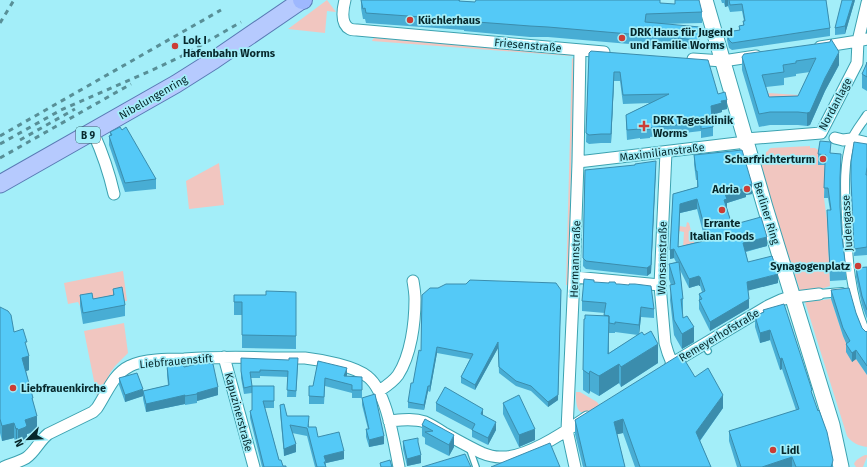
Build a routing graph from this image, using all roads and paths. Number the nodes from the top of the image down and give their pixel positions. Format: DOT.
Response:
graph roads {
  1 [pos="345,0"];
  2 [pos="705,0"];
  3 [pos="299,1"];
  4 [pos="867,3"];
  5 [pos="863,40"];
  6 [pos="812,48"];
  7 [pos="580,50"];
  8 [pos="616,53"];
  9 [pos="766,55"];
  10 [pos="686,59"];
  11 [pos="723,61"];
  12 [pos="867,115"];
  13 [pos="93,132"];
  14 [pos="830,136"];
  15 [pos="852,139"];
  16 [pos="746,141"];
  17 [pos="867,143"];
  18 [pos="666,152"];
  19 [pos="578,162"];
  20 [pos="0,184"];
  21 [pos="114,194"];
  22 [pos="574,277"];
  23 [pos="413,281"];
  24 [pos="660,285"];
  25 [pos="853,290"];
  26 [pos="819,294"];
  27 [pos="793,297"];
  28 [pos="867,334"];
  29 [pos="224,357"];
  30 [pos="672,363"];
  31 [pos="660,371"];
  32 [pos="379,391"];
  33 [pos="596,411"];
  34 [pos="389,422"];
  35 [pos="832,425"];
  36 [pos="567,430"];
  37 [pos="469,447"];
  38 [pos="4,467"];
  39 [pos="254,467"];
  40 [pos="400,467"];
  41 [pos="476,467"];
  42 [pos="575,467"];
  43 [pos="840,467"];
  44 [pos="851,467"];
  1 -- 7 [label="street, Friesenstraße"];
  2 -- 11 [label="main road, Berliner Ring"];
  3 -- 13 [label="main road, Nibelungenring / B 9"];
  4 -- 5 [label="street, Nordanlage"];
  5 -- 6 [label="street"];
  5 -- 14 [label="street, Nordanlage"];
  7 -- 8 [label="street, Friesenstraße"];
  7 -- 19 [label="street, Hermannstraße"];
  9 -- 11 [label="street"];
  10 -- 11 [label="street"];
  11 -- 16 [label="main road, Berliner Ring"];
  12 -- 15 [label="street, Judengasse"];
  13 -- 20 [label="main road, Nibelungenring / B 9"];
  13 -- 21 [label="street"];
  14 -- 15 [label="street"];
  14 -- 16 [label="street, Nordanlage"];
  15 -- 17 [label="street"];
  15 -- 25 [label="street, Judengasse"];
  16 -- 18 [label="street, Maximilianstraße"];
  16 -- 27 [label="main road, Berliner Ring"];
  18 -- 19 [label="street, Maximilianstraße"];
  18 -- 24 [label="street, Wonsamstraße"];
  19 -- 22 [label="street, Hermannstraße"];
  22 -- 24 [label="street"];
  22 -- 36 [label="street, Hermannstraße"];
  23 -- 32 [label="street"];
  24 -- 30 [label="street, Wonsamstraße"];
  25 -- 26 [label="street"];
  25 -- 28 [label="street, Judengasse"];
  26 -- 27 [label="street, Remeyerhofstraße"];
  27 -- 30 [label="street, Remeyerhofstraße"];
  27 -- 35 [label="main road, Berliner Ring"];
  29 -- 32 [label="street, Liebfrauenstift"];
  29 -- 38 [label="street, Liebfrauenstift"];
  29 -- 39 [label="street, Kapuzinerstraße"];
  30 -- 31 [label="street, Remeyerhofstraße"];
  32 -- 34 [label="street"];
  33 -- 36 [label="street"];
  34 -- 37 [label="street"];
  34 -- 40 [label="street"];
  35 -- 43 [label="main road, Berliner Ring"];
  35 -- 44 [label="main road, Berliner Ring"];
  36 -- 37 [label="street"];
  36 -- 42 [label="street, Hermannstraße"];
  37 -- 41 [label="lane"];
}
